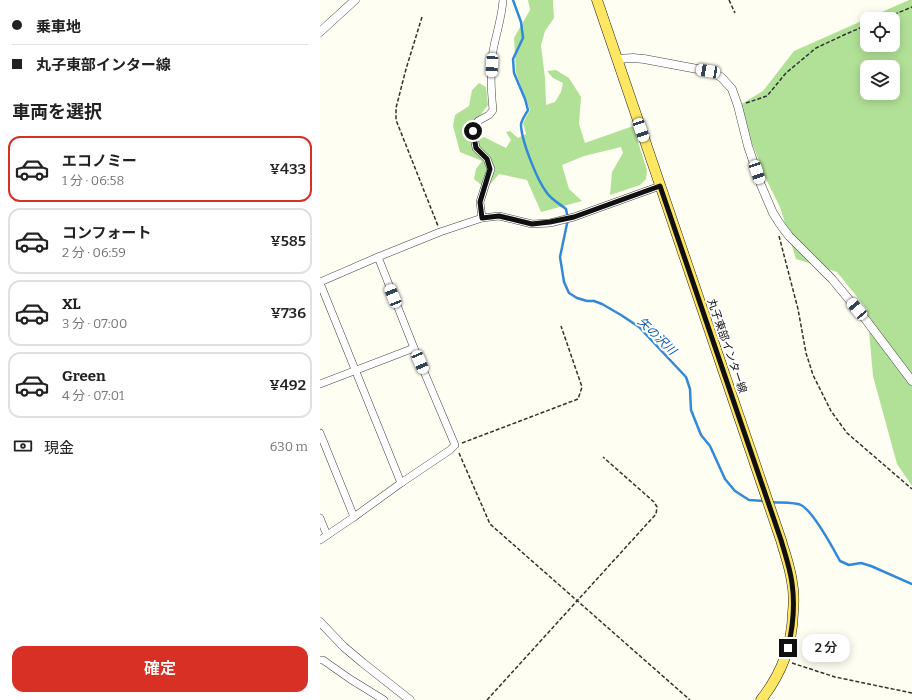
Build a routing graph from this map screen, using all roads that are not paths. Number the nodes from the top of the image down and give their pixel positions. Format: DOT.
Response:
graph roads {
  1 [pos="355,0"];
  2 [pos="503,0"];
  3 [pos="597,0"];
  4 [pos="320,32"];
  5 [pos="617,59"];
  6 [pos="660,186"];
  7 [pos="482,218"];
  8 [pos="378,257"];
  9 [pos="320,283"];
  10 [pos="414,348"];
  11 [pos="355,371"];
  12 [pos="912,381"];
  13 [pos="320,384"];
  14 [pos="320,433"];
  15 [pos="401,483"];
  16 [pos="354,517"];
  17 [pos="320,518"];
  18 [pos="327,535"];
  19 [pos="320,540"];
  20 [pos="320,622"];
  21 [pos="320,660"];
  22 [pos="384,700"];
  23 [pos="410,700"];
  24 [pos="761,700"];
  1 -- 4 [label="street"];
  2 -- 7 [label="street"];
  3 -- 5 [label="main road, 丸子東部インター線"];
  5 -- 6 [label="main road, 丸子東部インター線"];
  5 -- 12 [label="street"];
  6 -- 7 [label="street"];
  6 -- 24 [label="main road, 丸子東部インター線"];
  7 -- 8 [label="street"];
  8 -- 9 [label="street"];
  8 -- 10 [label="street"];
  9 -- 11 [label="street"];
  10 -- 11 [label="street"];
  10 -- 15 [label="street"];
  11 -- 13 [label="street"];
  11 -- 15 [label="street"];
  14 -- 16 [label="street"];
  15 -- 16 [label="street"];
  16 -- 18 [label="street"];
  17 -- 18 [label="street"];
  18 -- 19 [label="street"];
  20 -- 23 [label="street"];
  21 -- 22 [label="street"];
}
